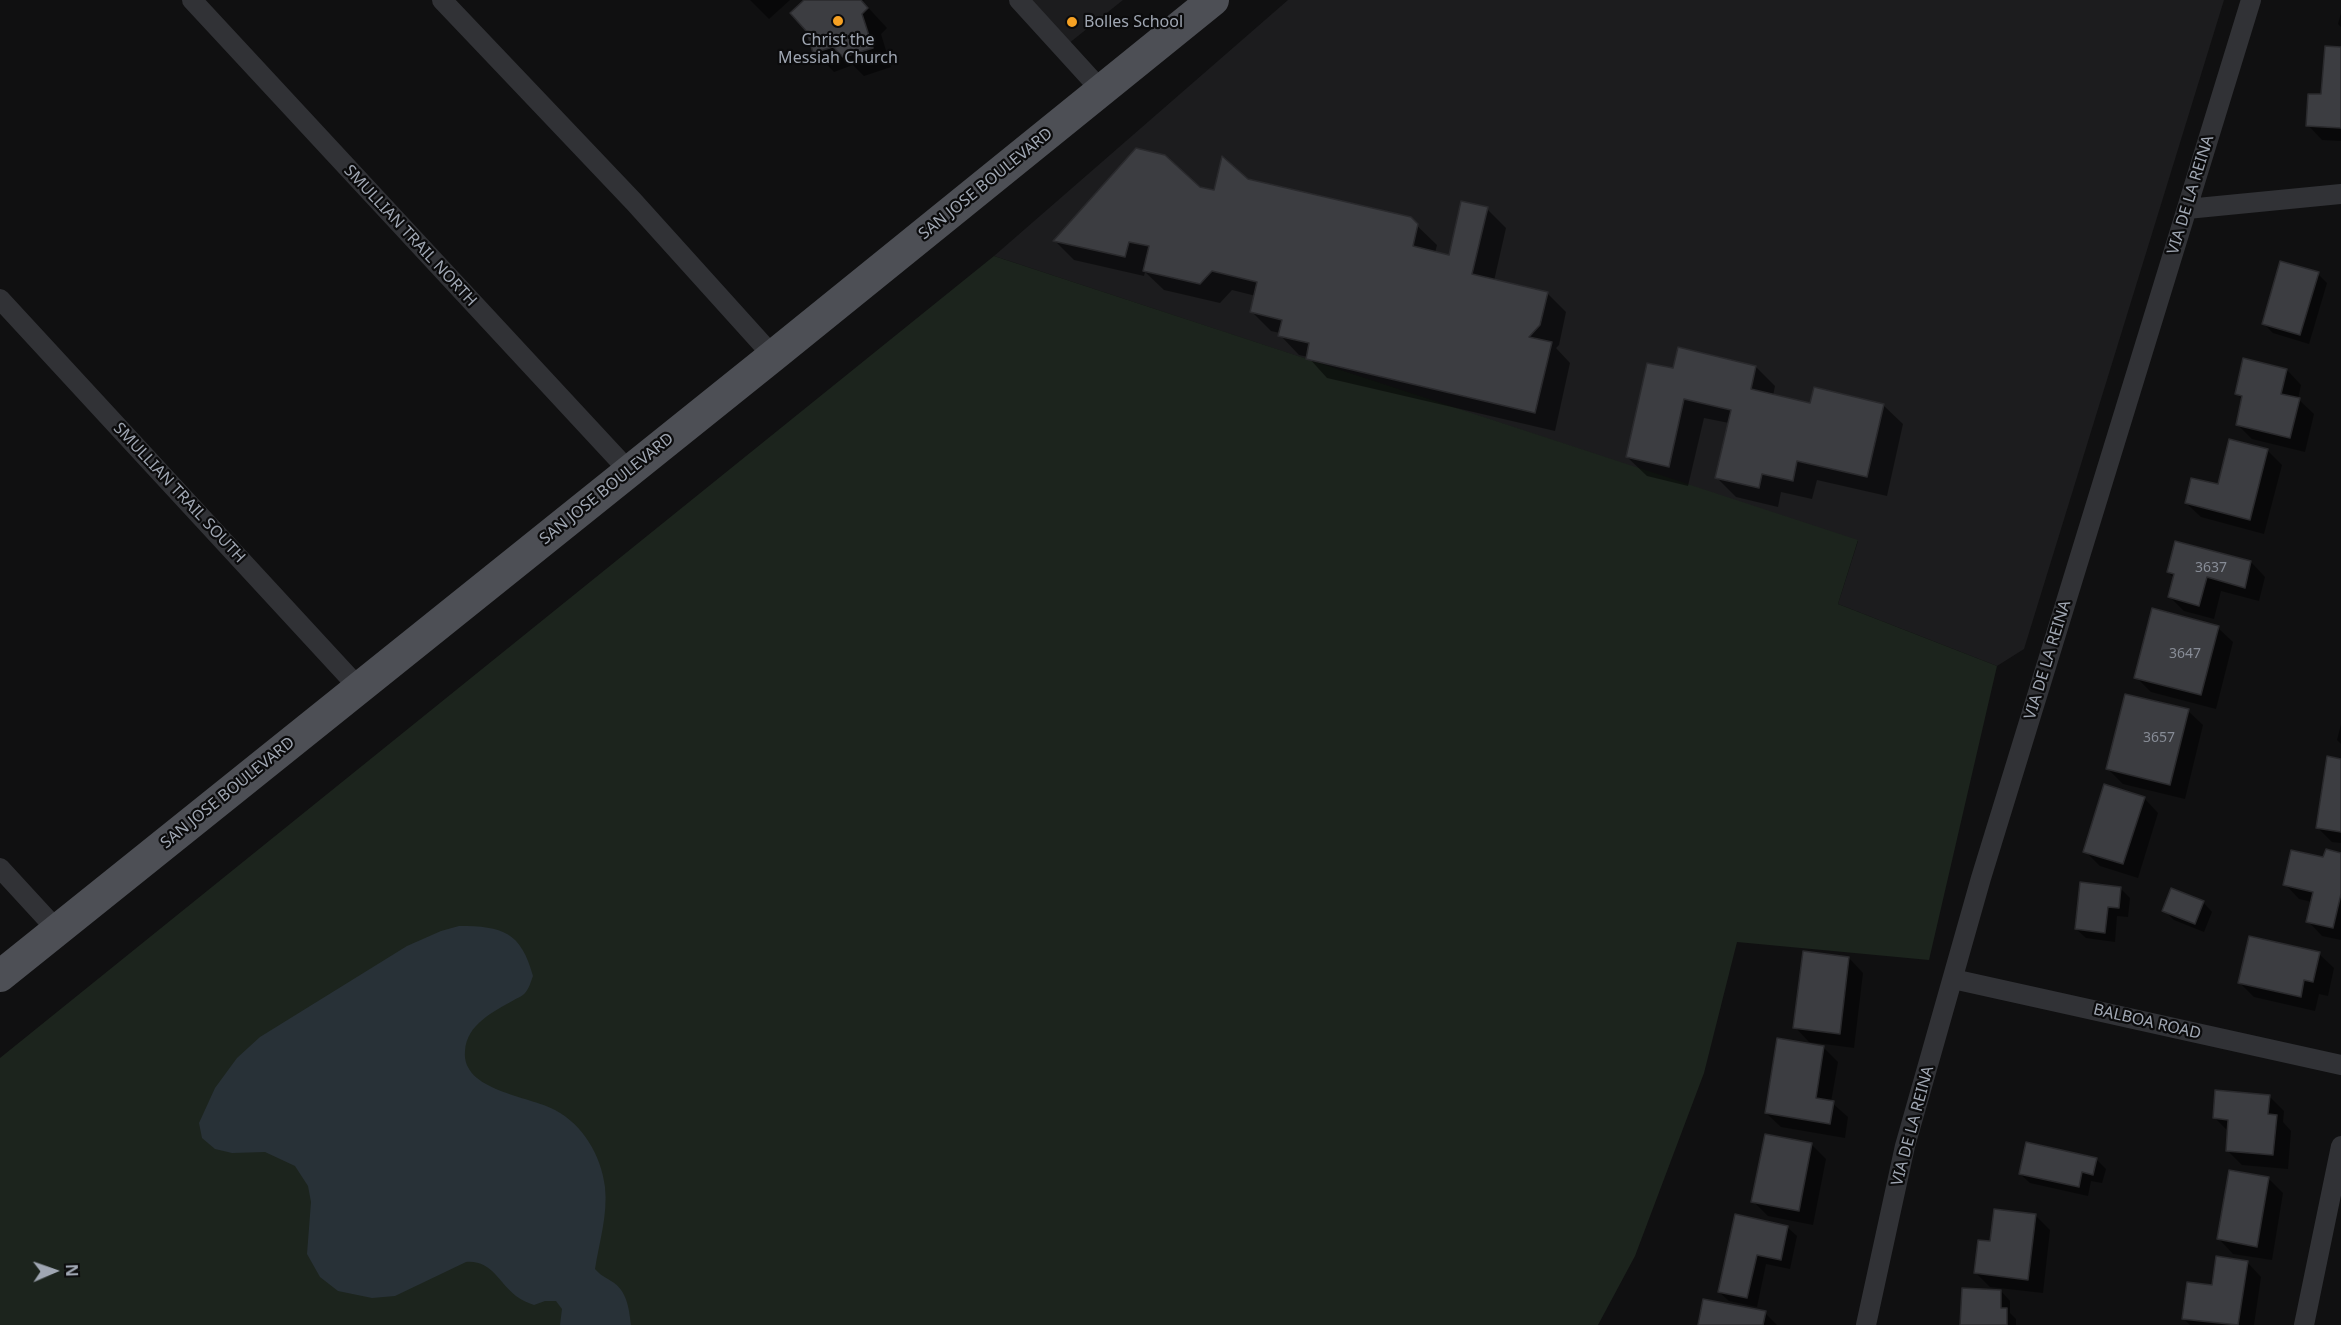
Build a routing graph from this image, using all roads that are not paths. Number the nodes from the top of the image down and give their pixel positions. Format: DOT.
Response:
graph roads {
  1 [pos="192,0"];
  2 [pos="442,0"];
  3 [pos="1019,0"];
  4 [pos="1213,0"];
  5 [pos="2251,0"];
  6 [pos="1101,90"];
  7 [pos="2341,194"];
  8 [pos="2187,209"];
  9 [pos="0,299"];
  10 [pos="773,356"];
  11 [pos="629,471"];
  12 [pos="359,688"];
  13 [pos="0,868"];
  14 [pos="57,930"];
  15 [pos="0,976"];
  16 [pos="1953,979"];
  17 [pos="2341,1065"];
  18 [pos="2341,1146"];
  19 [pos="1866,1325"];
  20 [pos="2304,1325"];
  1 -- 11 [label="street, SMULLIAN TRAIL NORTH"];
  2 -- 10 [label="street"];
  3 -- 6 [label="street"];
  4 -- 6 [label="main road, SAN JOSE BOULEVARD"];
  5 -- 8 [label="street, VIA DE LA REINA"];
  6 -- 10 [label="main road, SAN JOSE BOULEVARD"];
  7 -- 8 [label="street"];
  8 -- 16 [label="street, VIA DE LA REINA"];
  9 -- 12 [label="street, SMULLIAN TRAIL SOUTH"];
  10 -- 11 [label="main road, SAN JOSE BOULEVARD"];
  11 -- 12 [label="main road, SAN JOSE BOULEVARD"];
  12 -- 14 [label="main road, SAN JOSE BOULEVARD"];
  13 -- 14 [label="street"];
  14 -- 15 [label="main road, SAN JOSE BOULEVARD"];
  16 -- 17 [label="street, BALBOA ROAD"];
  16 -- 19 [label="street, VIA DE LA REINA"];
  18 -- 20 [label="street"];
}
